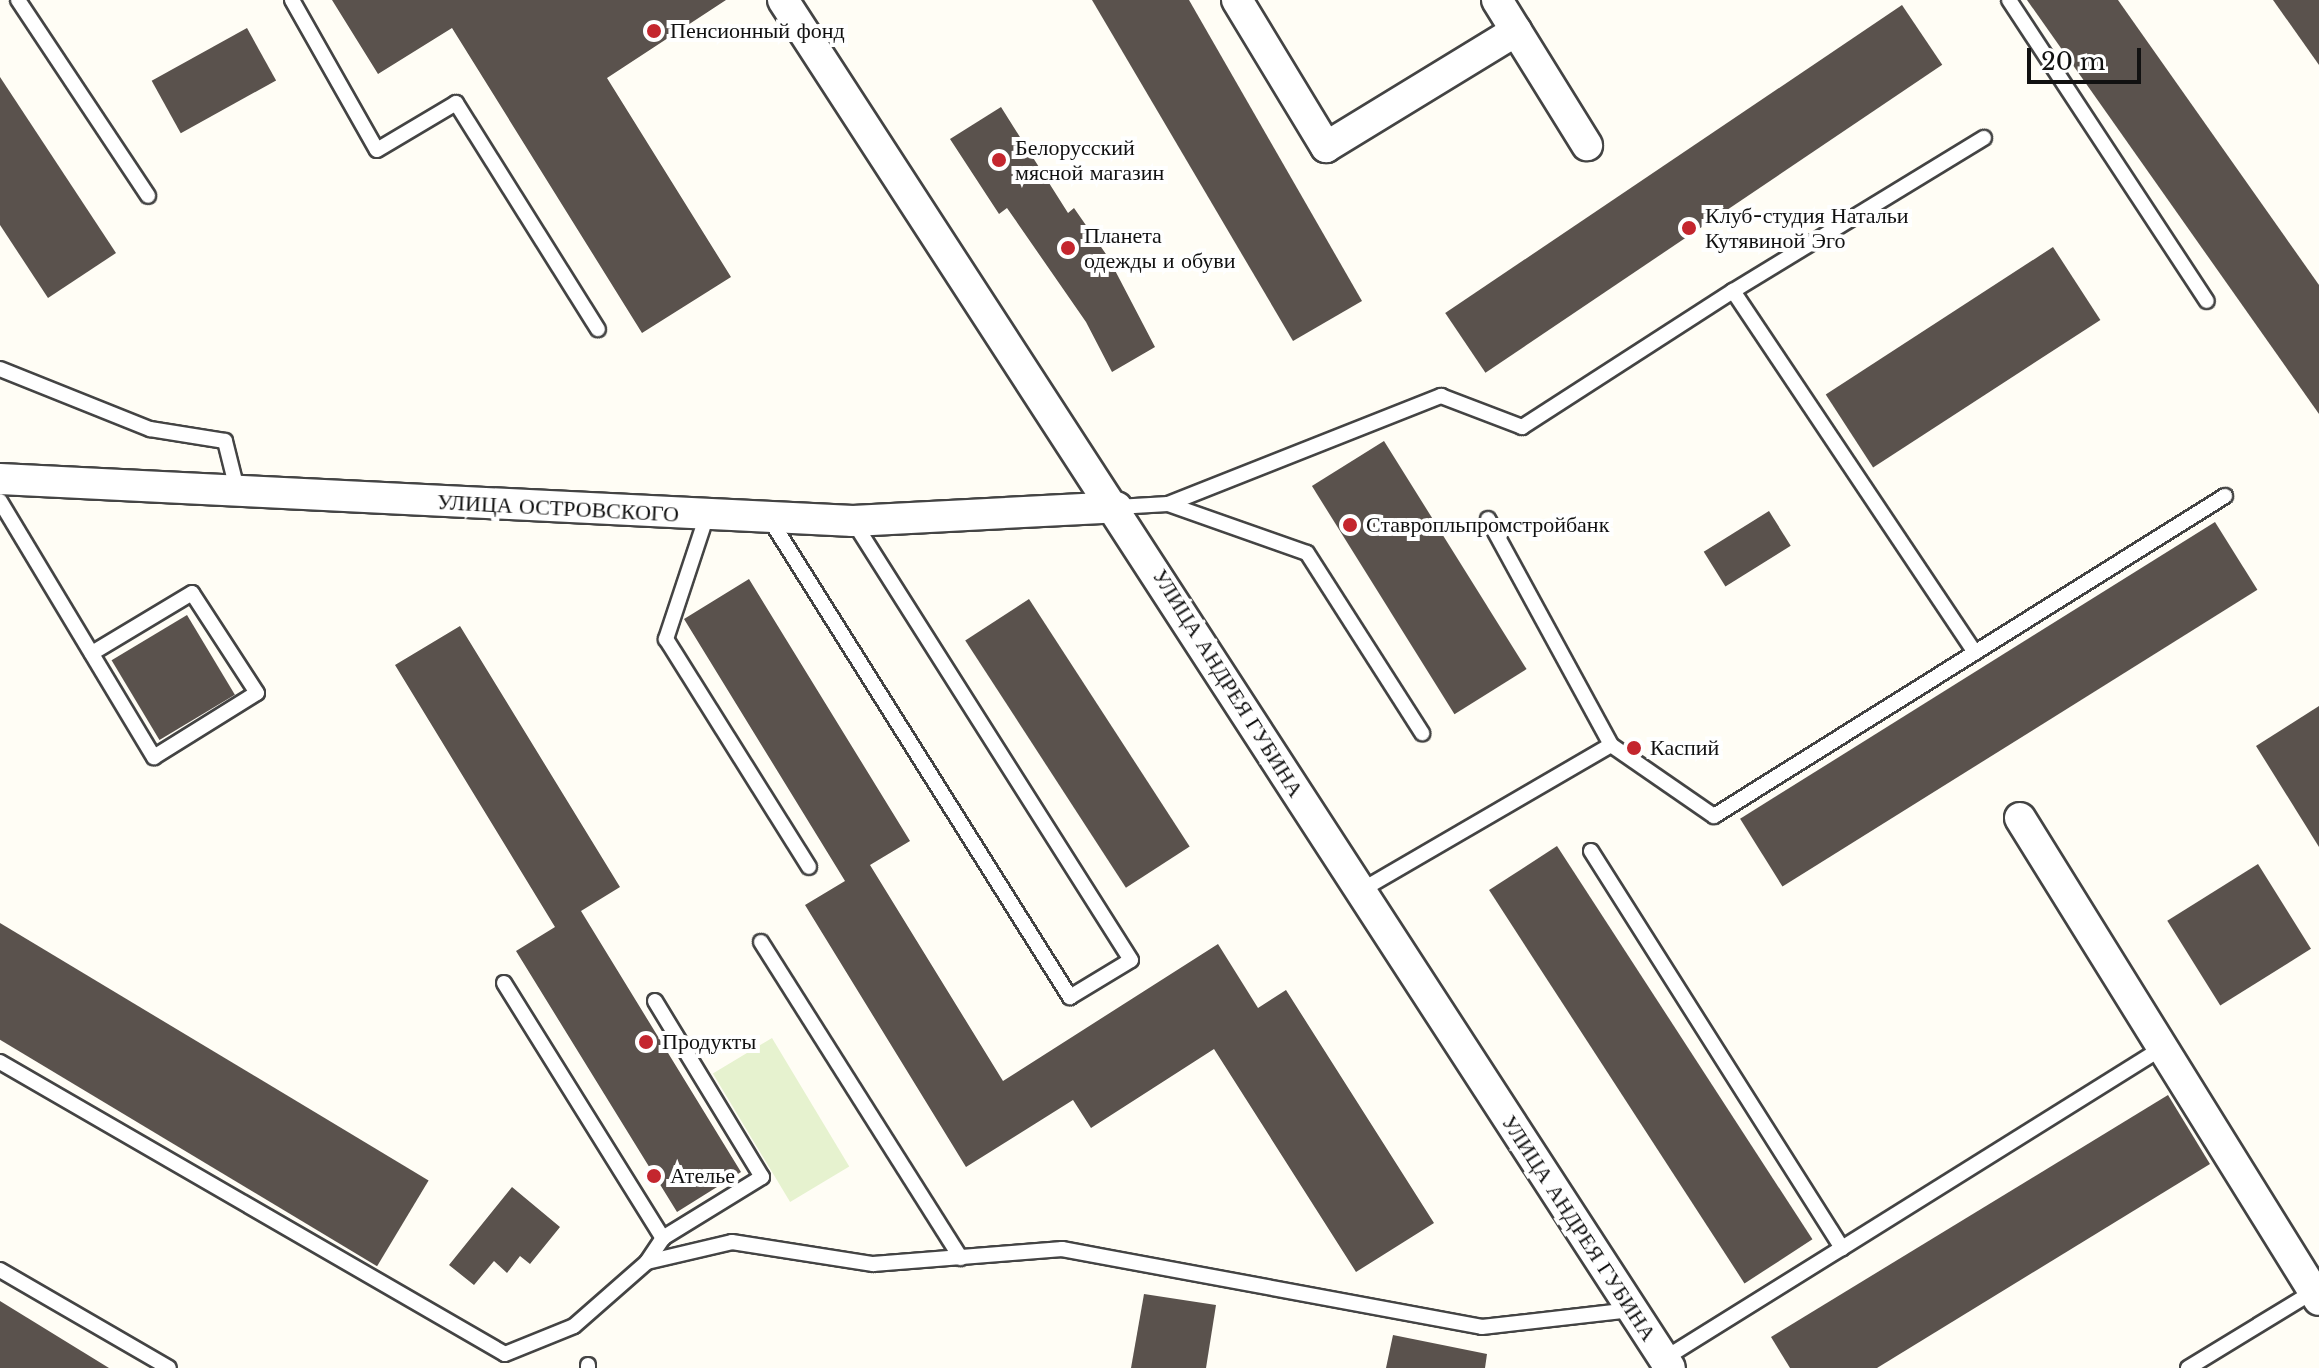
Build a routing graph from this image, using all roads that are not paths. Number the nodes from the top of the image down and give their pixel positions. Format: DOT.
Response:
graph roads {
  1 [pos="18,0"];
  2 [pos="292,0"];
  3 [pos="783,0"];
  4 [pos="1237,0"];
  5 [pos="1497,0"];
  6 [pos="2009,0"];
  7 [pos="1516,31"];
  8 [pos="1984,138"];
  9 [pos="1587,145"];
  10 [pos="148,196"];
  11 [pos="1733,291"];
  12 [pos="2207,301"];
  13 [pos="598,329"];
  14 [pos="0,369"];
  15 [pos="0,479"];
  16 [pos="238,494"];
  17 [pos="2225,496"];
  18 [pos="0,501"];
  19 [pos="1168,504"];
  20 [pos="1117,507"];
  21 [pos="707,515"];
  22 [pos="769,518"];
  23 [pos="1488,519"];
  24 [pos="853,521"];
  25 [pos="1975,652"];
  26 [pos="92,653"];
  27 [pos="1422,733"];
  28 [pos="1611,745"];
  29 [pos="2020,818"];
  30 [pos="1591,851"];
  31 [pos="809,867"];
  32 [pos="1360,891"];
  33 [pos="761,942"];
  34 [pos="504,983"];
  35 [pos="655,1001"];
  36 [pos="2162,1048"];
  37 [pos="0,1062"];
  38 [pos="663,1238"];
  39 [pos="1842,1248"];
  40 [pos="961,1258"];
  41 [pos="647,1262"];
  42 [pos="0,1270"];
  43 [pos="2316,1296"];
  44 [pos="1631,1310"];
  45 [pos="1667,1363"];
  46 [pos="169,1368"];
  47 [pos="2188,1368"];
  1 -- 10 [label="lane"];
  2 -- 13 [label="lane"];
  3 -- 20 [label="street, УЛИЦА АНДРЕЯ ГУБИНА"];
  4 -- 7 [label="street"];
  5 -- 7 [label="street"];
  6 -- 12 [label="lane"];
  7 -- 9 [label="street"];
  8 -- 11 [label="lane"];
  11 -- 19 [label="lane"];
  11 -- 25 [label="lane"];
  14 -- 16 [label="lane"];
  15 -- 16 [label="street, УЛИЦА ОСТРОВСКОГО"];
  16 -- 21 [label="street, УЛИЦА ОСТРОВСКОГО"];
  17 -- 25 [label="lane"];
  18 -- 26 [label="lane"];
  19 -- 20 [label="lane"];
  19 -- 27 [label="lane"];
  20 -- 24 [label="street, УЛИЦА ОСТРОВСКОГО"];
  20 -- 32 [label="street, УЛИЦА АНДРЕЯ ГУБИНА"];
  21 -- 22 [label="street, УЛИЦА ОСТРОВСКОГО"];
  21 -- 31 [label="lane"];
  22 -- 24 [label="street, УЛИЦА ОСТРОВСКОГО"];
  22 -- 24 [label="lane"];
  23 -- 28 [label="lane"];
  25 -- 28 [label="lane"];
  26 -- 26 [label="lane"];
  28 -- 32 [label="lane"];
  29 -- 36 [label="street"];
  30 -- 39 [label="lane"];
  32 -- 44 [label="street, УЛИЦА АНДРЕЯ ГУБИНА"];
  33 -- 40 [label="lane"];
  34 -- 38 [label="lane"];
  35 -- 38 [label="lane"];
  36 -- 39 [label="lane"];
  36 -- 43 [label="street"];
  37 -- 41 [label="lane"];
  38 -- 41 [label="lane"];
  39 -- 45 [label="lane"];
  40 -- 41 [label="lane"];
  40 -- 44 [label="lane"];
  42 -- 46 [label="lane"];
  43 -- 47 [label="lane"];
  44 -- 45 [label="street, УЛИЦА АНДРЕЯ ГУБИНА"];
}
